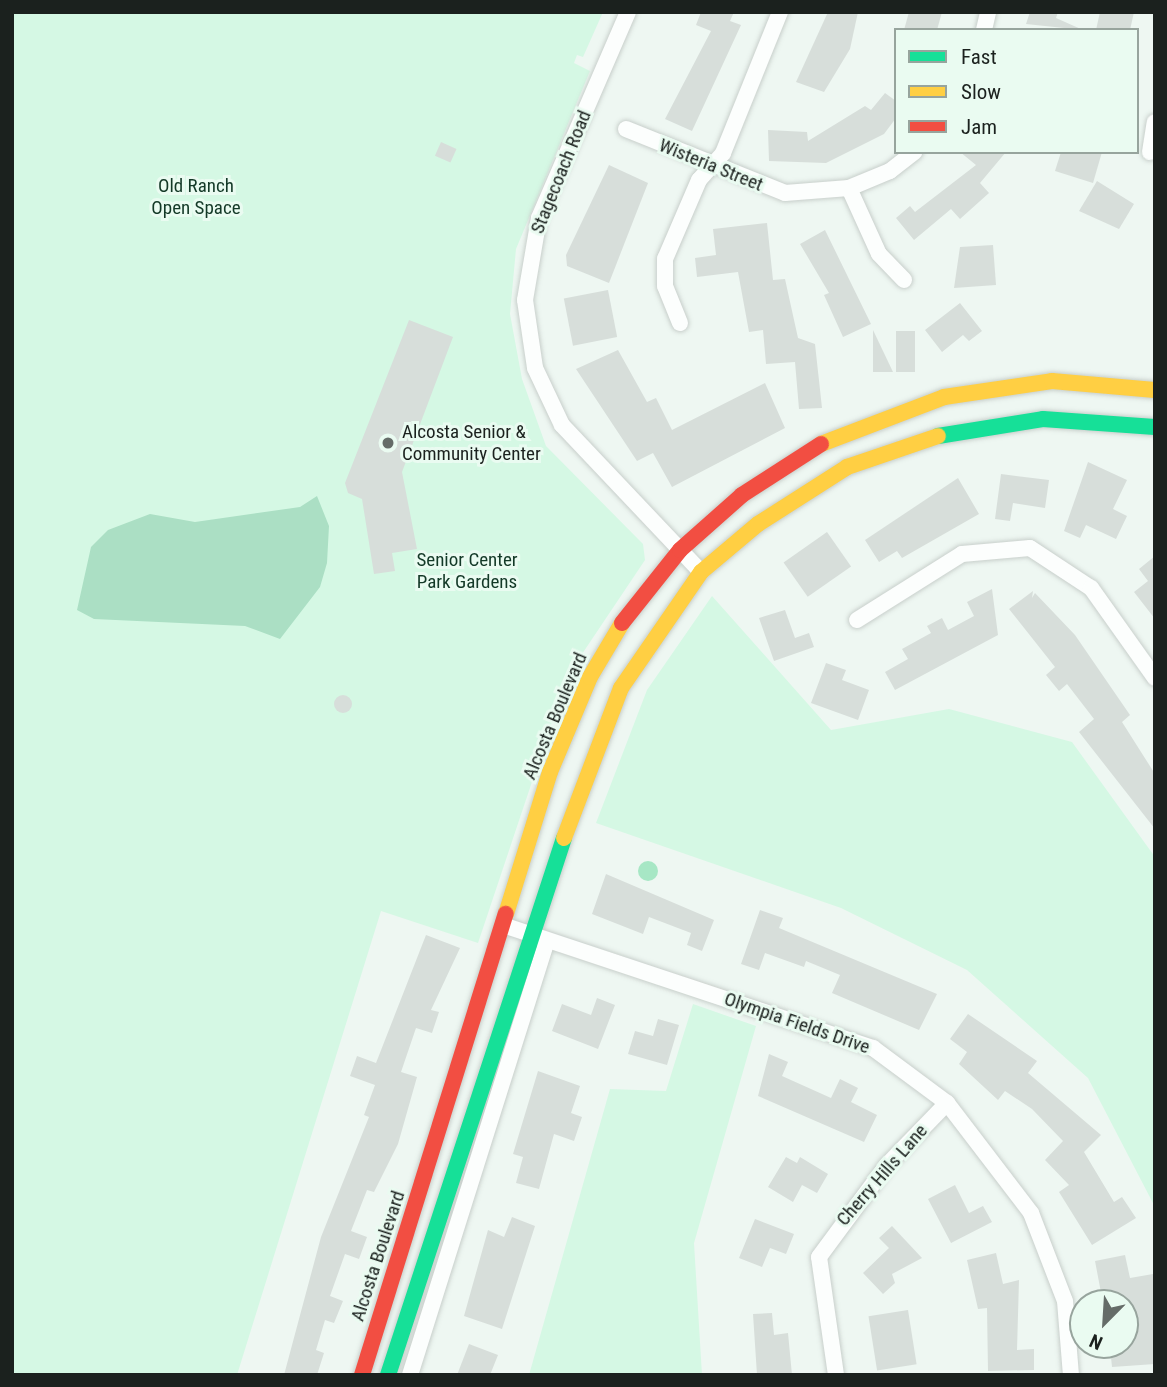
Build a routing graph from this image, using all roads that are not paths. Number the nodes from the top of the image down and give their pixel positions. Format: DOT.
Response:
graph roads {
  1 [pos="628,12"];
  2 [pos="780,12"];
  3 [pos="1155,122"];
  4 [pos="626,129"];
  5 [pos="1150,152"];
  6 [pos="911,154"];
  7 [pos="711,166"];
  8 [pos="849,188"];
  9 [pos="904,280"];
  10 [pos="680,323"];
  11 [pos="1155,390"];
  12 [pos="1155,427"];
  13 [pos="680,550"];
  14 [pos="701,572"];
  15 [pos="857,620"];
  16 [pos="1155,678"];
  17 [pos="503,925"];
  18 [pos="530,936"];
  19 [pos="546,943"];
  20 [pos="947,1103"];
  21 [pos="362,1375"];
  22 [pos="388,1375"];
  23 [pos="410,1375"];
  24 [pos="836,1375"];
  25 [pos="1071,1375"];
  1 -- 13 [label="street, Stagecoach Road"];
  2 -- 7 [label="street"];
  3 -- 5 [label="street"];
  4 -- 7 [label="street, Wisteria Street"];
  6 -- 8 [label="street, Wisteria Street"];
  7 -- 8 [label="street, Wisteria Street"];
  7 -- 10 [label="street"];
  8 -- 9 [label="street"];
  11 -- 13 [label="main road, Alcosta Boulevard"];
  12 -- 14 [label="main road"];
  13 -- 14 [label="street, Stagecoach Road"];
  13 -- 17 [label="main road, Alcosta Boulevard"];
  14 -- 18 [label="main road"];
  15 -- 16 [label="street"];
  17 -- 18 [label="street, Olympia Fields Drive"];
  17 -- 21 [label="main road, Alcosta Boulevard"];
  18 -- 19 [label="street, Olympia Fields Drive"];
  18 -- 22 [label="main road"];
  19 -- 20 [label="street, Olympia Fields Drive"];
  19 -- 23 [label="street"];
  20 -- 24 [label="street, Cherry Hills Lane"];
  20 -- 25 [label="street, Olympia Fields Drive"];
}
